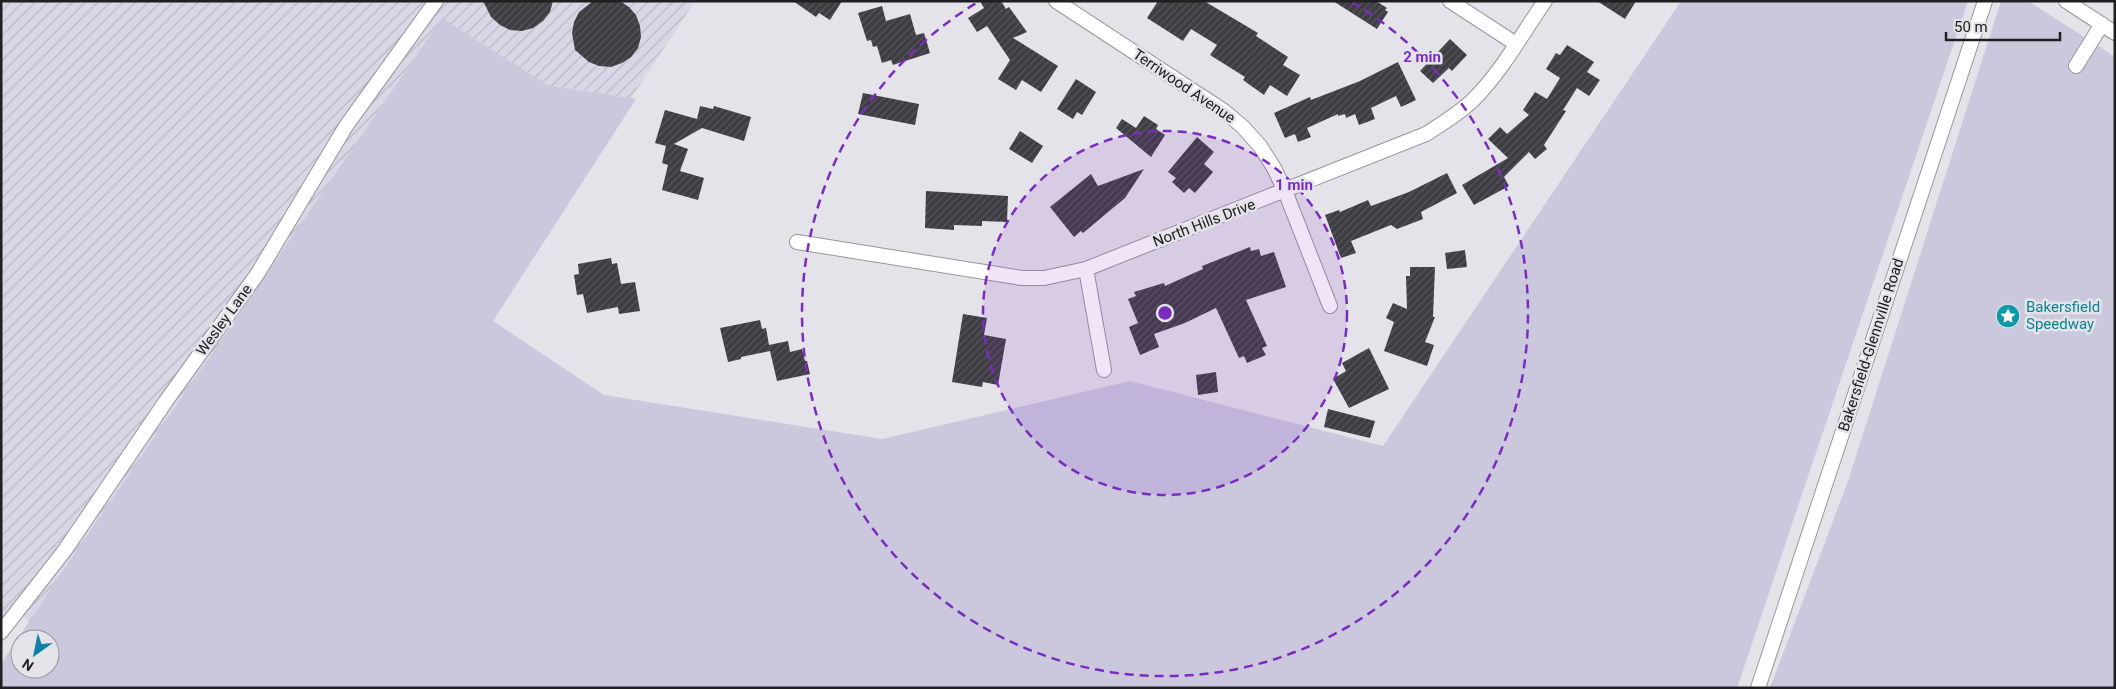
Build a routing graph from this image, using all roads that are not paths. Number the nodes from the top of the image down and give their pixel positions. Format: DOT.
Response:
graph roads {
  1 [pos="436,1"];
  2 [pos="1056,1"];
  3 [pos="1450,1"];
  4 [pos="1544,1"];
  5 [pos="1985,1"];
  6 [pos="2066,1"];
  7 [pos="2102,24"];
  8 [pos="2115,33"];
  9 [pos="1516,44"];
  10 [pos="2076,66"];
  11 [pos="1285,191"];
  12 [pos="797,242"];
  13 [pos="1086,269"];
  14 [pos="1330,306"];
  15 [pos="1104,370"];
  16 [pos="1,632"];
  17 [pos="1758,688"];
  1 -- 16 [label="street, Wesley Lane"];
  2 -- 11 [label="street, Terriwood Avenue"];
  3 -- 9 [label="street"];
  4 -- 9 [label="street, North Hills Drive"];
  5 -- 17 [label="street, Bakersfield-Glennville Road"];
  6 -- 7 [label="street"];
  7 -- 8 [label="street"];
  7 -- 10 [label="street"];
  9 -- 11 [label="street, North Hills Drive"];
  11 -- 13 [label="street, North Hills Drive"];
  11 -- 14 [label="street, Terriwood Avenue"];
  12 -- 13 [label="street, North Hills Drive"];
  13 -- 15 [label="street"];
}
